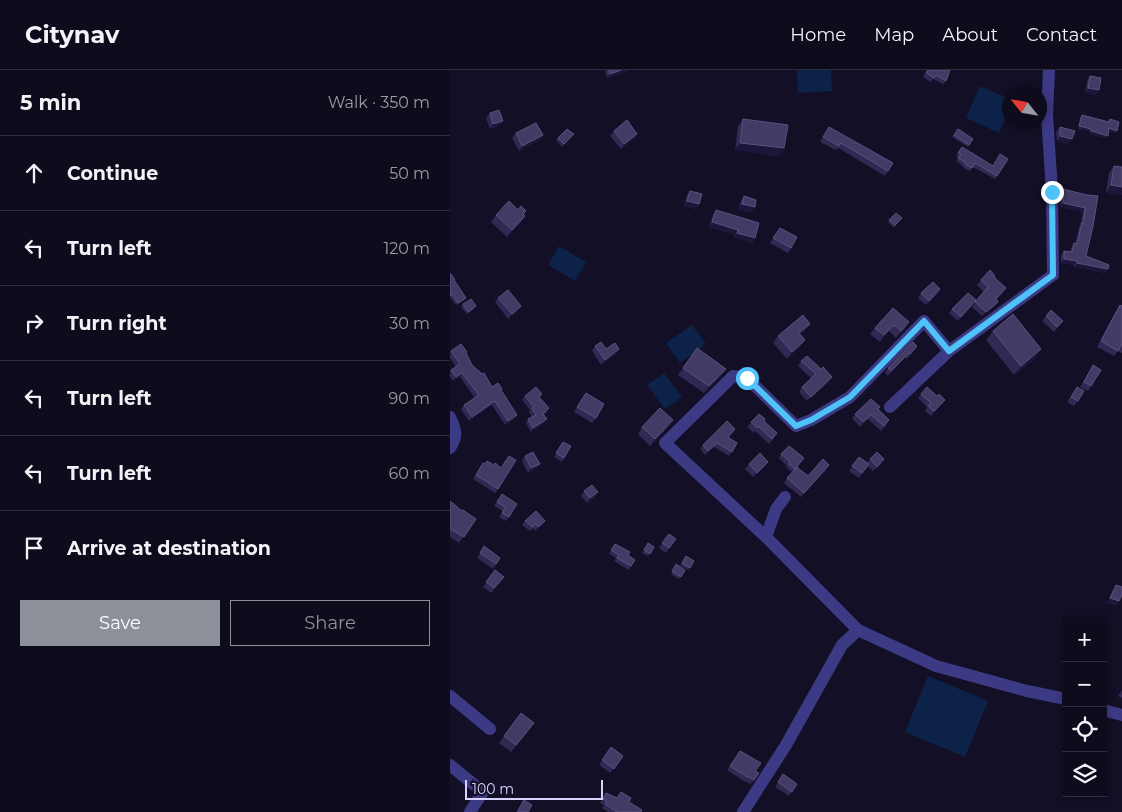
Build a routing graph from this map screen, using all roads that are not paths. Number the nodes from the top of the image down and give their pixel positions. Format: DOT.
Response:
graph roads {
  1 [pos="1049,70"];
  2 [pos="949,351"];
  3 [pos="890,408"];
  4 [pos="450,417"];
  5 [pos="450,448"];
  6 [pos="785,497"];
  7 [pos="766,537"];
  8 [pos="858,630"];
  9 [pos="450,696"];
  10 [pos="1062,698"];
  11 [pos="1107,711"];
  12 [pos="1122,715"];
  13 [pos="490,729"];
  14 [pos="450,764"];
  15 [pos="470,812"];
  16 [pos="743,812"];
  1 -- 2 [label="street"];
  2 -- 3 [label="street"];
  2 -- 7 [label="street"];
  4 -- 5 [label="street"];
  6 -- 7 [label="street"];
  7 -- 8 [label="street"];
  8 -- 10 [label="street"];
  8 -- 16 [label="street"];
  9 -- 13 [label="street"];
  11 -- 12 [label="street"];
  14 -- 15 [label="street"];
}
